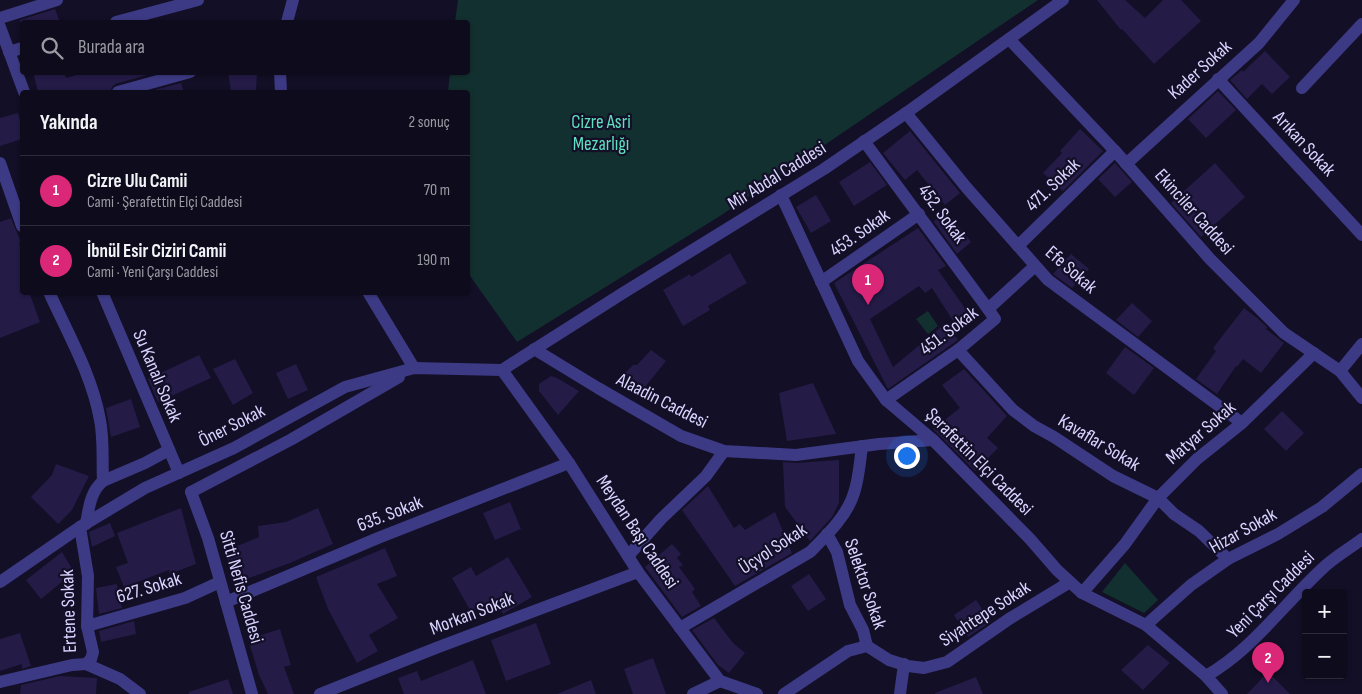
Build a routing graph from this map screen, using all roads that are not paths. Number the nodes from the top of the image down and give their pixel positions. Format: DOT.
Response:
graph roads {
  1 [pos="57,0"];
  2 [pos="198,0"];
  3 [pos="293,0"];
  4 [pos="1063,0"];
  5 [pos="1294,0"];
  6 [pos="0,18"];
  7 [pos="123,20"];
  8 [pos="288,20"];
  9 [pos="1362,24"];
  10 [pos="0,27"];
  11 [pos="1009,39"];
  12 [pos="20,49"];
  13 [pos="9,52"];
  14 [pos="179,75"];
  15 [pos="280,75"];
  16 [pos="1218,79"];
  17 [pos="1302,88"];
  18 [pos="23,90"];
  19 [pos="125,90"];
  20 [pos="281,90"];
  21 [pos="906,113"];
  22 [pos="864,142"];
  23 [pos="1115,150"];
  24 [pos="0,163"];
  25 [pos="1126,164"];
  26 [pos="781,196"];
  27 [pos="920,214"];
  28 [pos="20,220"];
  29 [pos="1362,236"];
  30 [pos="1018,246"];
  31 [pos="1035,266"];
  32 [pos="821,282"];
  33 [pos="50,295"];
  34 [pos="103,295"];
  35 [pos="370,295"];
  36 [pos="988,309"];
  37 [pos="1362,344"];
  38 [pos="534,349"];
  39 [pos="958,350"];
  40 [pos="1314,353"];
  41 [pos="414,368"];
  42 [pos="502,370"];
  43 [pos="1340,371"];
  44 [pos="1362,398"];
  45 [pos="886,400"];
  46 [pos="1242,423"];
  47 [pos="933,440"];
  48 [pos="862,446"];
  49 [pos="169,450"];
  50 [pos="724,451"];
  51 [pos="569,463"];
  52 [pos="178,473"];
  53 [pos="1362,474"];
  54 [pos="103,481"];
  55 [pos="1158,498"];
  56 [pos="83,526"];
  57 [pos="827,534"];
  58 [pos="1362,539"];
  59 [pos="629,555"];
  60 [pos="1228,559"];
  61 [pos="638,572"];
  62 [pos="0,582"];
  63 [pos="220,582"];
  64 [pos="1070,582"];
  65 [pos="1082,593"];
  66 [pos="226,602"];
  67 [pos="1146,624"];
  68 [pos="87,626"];
  69 [pos="680,628"];
  70 [pos="867,646"];
  71 [pos="86,664"];
  72 [pos="904,664"];
  73 [pos="1206,676"];
  74 [pos="720,681"];
  75 [pos="2,682"];
  76 [pos="140,694"];
  77 [pos="252,694"];
  78 [pos="320,694"];
  79 [pos="693,694"];
  80 [pos="757,694"];
  81 [pos="784,694"];
  82 [pos="900,694"];
  83 [pos="1222,694"];
  1 -- 6 [label="street"];
  2 -- 7 [label="street"];
  3 -- 8 [label="street"];
  4 -- 11 [label="street, Mir Abdal Caddesi"];
  5 -- 16 [label="street, Kader Sokak"];
  9 -- 17 [label="street"];
  10 -- 13 [label="street"];
  11 -- 21 [label="street, Mir Abdal Caddesi"];
  11 -- 23 [label="street, Ekinciler Caddesi"];
  12 -- 13 [label="street"];
  13 -- 18 [label="street"];
  14 -- 19 [label="street"];
  15 -- 20 [label="street"];
  16 -- 25 [label="street, Kader Sokak"];
  16 -- 29 [label="street, Arıkan Sokak"];
  21 -- 22 [label="street, Mir Abdal Caddesi"];
  21 -- 30 [label="street, Efe Sokak"];
  22 -- 26 [label="street, Mir Abdal Caddesi"];
  22 -- 27 [label="street, 452. Sokak"];
  23 -- 25 [label="street, Ekinciler Caddesi"];
  23 -- 30 [label="street, 471. Sokak"];
  24 -- 28 [label="street"];
  25 -- 40 [label="street, Ekinciler Caddesi"];
  26 -- 32 [label="street, Şerafettin Elçi Caddesi"];
  26 -- 38 [label="street, Mir Abdal Caddesi"];
  27 -- 32 [label="street, 453. Sokak"];
  27 -- 36 [label="street, 452. Sokak"];
  30 -- 31 [label="street, Efe Sokak"];
  31 -- 36 [label="street, 451. Sokak"];
  31 -- 46 [label="street, Efe Sokak"];
  32 -- 45 [label="street, Şerafettin Elçi Caddesi"];
  33 -- 54 [label="street"];
  34 -- 49 [label="street, Su Kanalı Sokak"];
  35 -- 41 [label="street"];
  36 -- 39 [label="street, 451. Sokak"];
  37 -- 43 [label="street"];
  38 -- 42 [label="street, Mir Abdal Caddesi"];
  38 -- 50 [label="street, Alaadin Caddesi"];
  39 -- 45 [label="street, 451. Sokak"];
  39 -- 55 [label="street, Kavaflar Sokak"];
  40 -- 43 [label="street, Ekinciler Caddesi"];
  40 -- 46 [label="street, Matyar Sokak"];
  41 -- 42 [label="street, Öner Sokak"];
  41 -- 52 [label="street, Öner Sokak"];
  41 -- 63 [label="street, Sitti Nefis Caddesi"];
  42 -- 51 [label="street, Meydan Başı Caddesi"];
  43 -- 44 [label="street, Ekinciler Caddesi"];
  45 -- 47 [label="street, Şerafettin Elçi Caddesi"];
  46 -- 55 [label="street, Matyar Sokak"];
  47 -- 48 [label="street, Alaadin Caddesi"];
  47 -- 64 [label="street, Şerafettin Elçi Caddesi"];
  48 -- 50 [label="street, Alaadin Caddesi"];
  48 -- 57 [label="street, Üçyol Sokak"];
  49 -- 52 [label="street, Su Kanalı Sokak"];
  49 -- 54 [label="street"];
  50 -- 59 [label="street"];
  51 -- 59 [label="street, Meydan Başı Caddesi"];
  51 -- 66 [label="street, 635. Sokak"];
  52 -- 56 [label="street, Öner Sokak"];
  53 -- 60 [label="street, Hizar Sokak"];
  54 -- 56 [label="street"];
  55 -- 60 [label="street, Kavaflar Sokak"];
  55 -- 65 [label="street, Matyar Sokak"];
  56 -- 62 [label="street, Öner Sokak"];
  56 -- 68 [label="street, Ertene Sokak"];
  57 -- 69 [label="street, Üçyol Sokak"];
  57 -- 70 [label="street, Selektor Sokak"];
  58 -- 73 [label="street, Yeni Çarşı Caddesi"];
  59 -- 61 [label="street, Meydan Başı Caddesi"];
  60 -- 67 [label="street, Hizar Sokak"];
  61 -- 69 [label="street, Meydan Başı Caddesi"];
  61 -- 78 [label="street, Morkan Sokak"];
  63 -- 66 [label="street, Sitti Nefis Caddesi"];
  63 -- 68 [label="street, 627. Sokak"];
  64 -- 65 [label="street, Şerafettin Elçi Caddesi"];
  64 -- 72 [label="street, Siyahtepe Sokak"];
  65 -- 67 [label="street, Şerafettin Elçi Caddesi"];
  66 -- 77 [label="street, Sitti Nefis Caddesi"];
  67 -- 73 [label="street, Şerafettin Elçi Caddesi"];
  68 -- 71 [label="street, Ertene Sokak"];
  69 -- 74 [label="street, Meydan Başı Caddesi"];
  70 -- 72 [label="street, Siyahtepe Sokak"];
  70 -- 81 [label="street"];
  71 -- 75 [label="street, Ertene Sokak"];
  71 -- 76 [label="street"];
  72 -- 82 [label="street"];
  73 -- 83 [label="street, Şerafettin Elçi Caddesi"];
  74 -- 79 [label="street"];
  74 -- 80 [label="street"];
}
